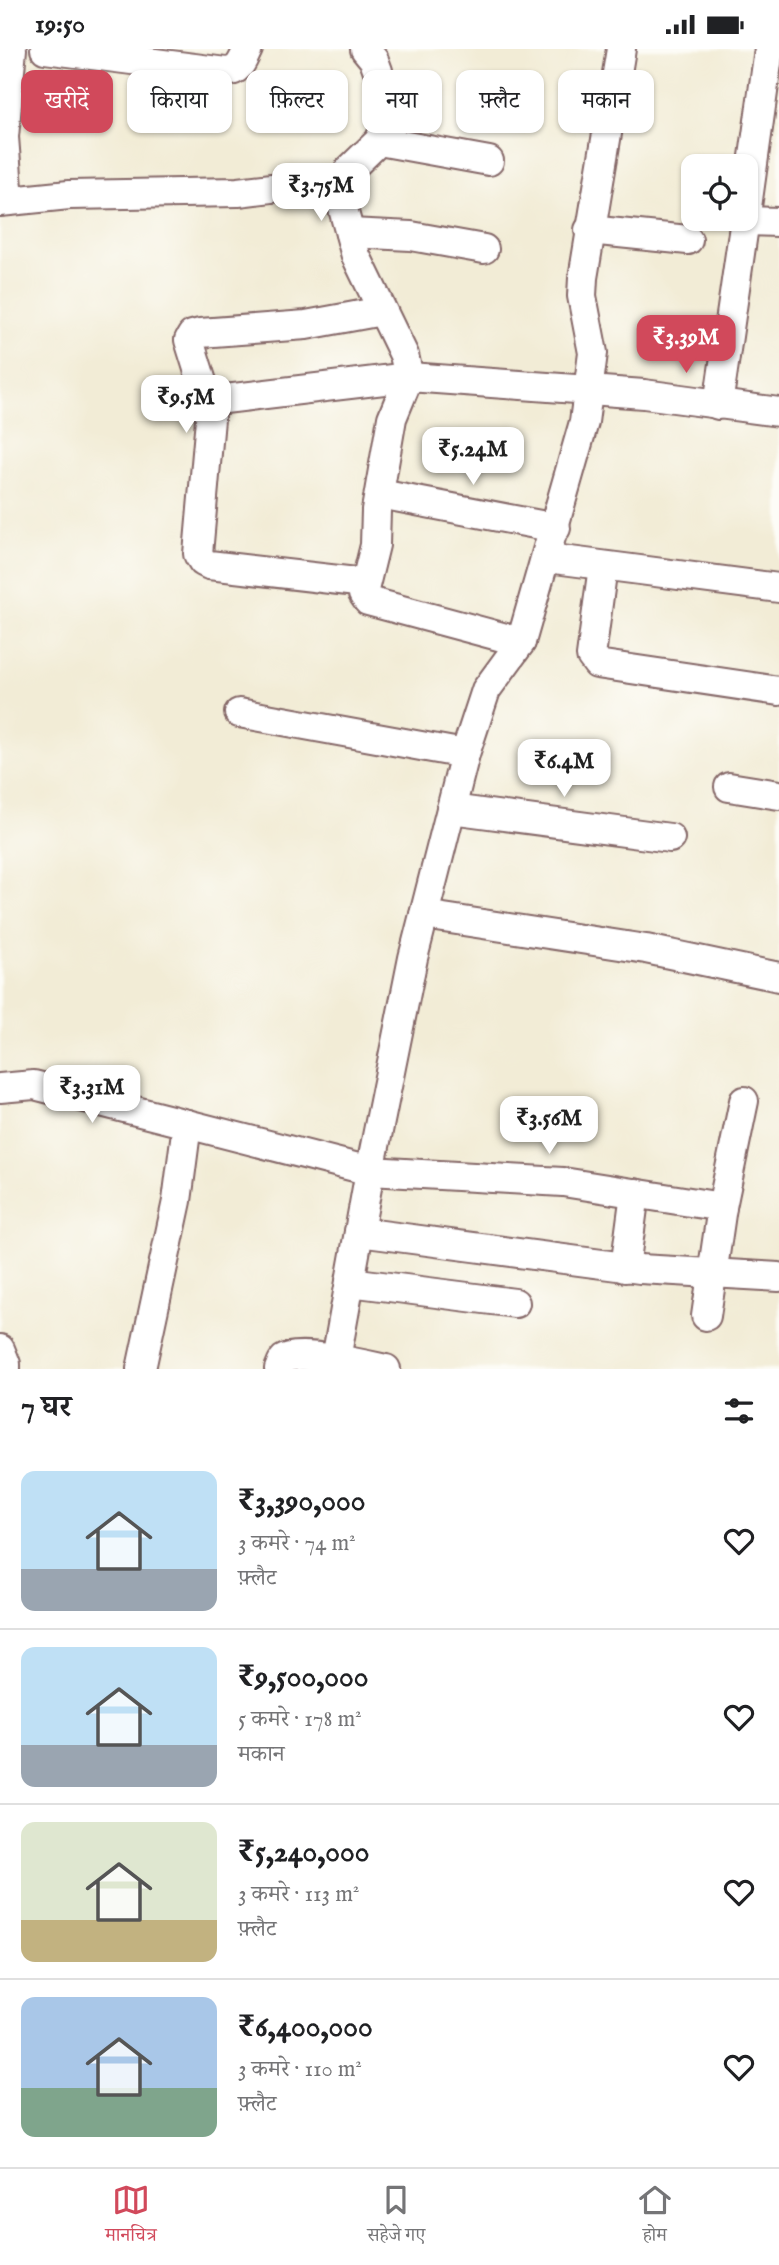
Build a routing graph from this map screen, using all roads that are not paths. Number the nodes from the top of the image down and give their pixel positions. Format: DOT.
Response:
graph roads {
  1 [pos="12,49"];
  2 [pos="45,49"];
  3 [pos="248,49"];
  4 [pos="365,49"];
  5 [pos="621,49"];
  6 [pos="769,49"];
  7 [pos="4,80"];
  8 [pos="379,141"];
  9 [pos="754,154"];
  10 [pos="489,161"];
  11 [pos="345,179"];
  12 [pos="5,201"];
  13 [pos="758,220"];
  14 [pos="779,222"];
  15 [pos="589,230"];
  16 [pos="743,231"];
  17 [pos="349,233"];
  18 [pos="688,240"];
  19 [pos="484,249"];
  20 [pos="382,311"];
  21 [pos="409,377"];
  22 [pos="590,391"];
  23 [pos="208,401"];
  24 [pos="718,405"];
  25 [pos="779,412"];
  26 [pos="380,494"];
  27 [pos="556,528"];
  28 [pos="547,558"];
  29 [pos="603,566"];
  30 [pos="365,583"];
  31 [pos="779,589"];
  32 [pos="522,642"];
  33 [pos="779,691"];
  34 [pos="239,712"];
  35 [pos="465,754"];
  36 [pos="729,787"];
  37 [pos="779,795"];
  38 [pos="451,809"];
  39 [pos="670,838"];
  40 [pos="424,915"];
  41 [pos="779,977"];
  42 [pos="0,1088"];
  43 [pos="744,1101"];
  44 [pos="187,1124"];
  45 [pos="370,1171"];
  46 [pos="635,1193"];
  47 [pos="722,1207"];
  48 [pos="359,1232"];
  49 [pos="625,1268"];
  50 [pos="712,1275"];
  51 [pos="779,1277"];
  52 [pos="350,1282"];
  53 [pos="515,1303"];
  54 [pos="706,1316"];
  55 [pos="0,1349"];
  56 [pos="337,1359"];
  57 [pos="6,1369"];
  58 [pos="141,1369"];
  59 [pos="279,1369"];
  60 [pos="386,1369"];
  1 -- 7 [label="street"];
  2 -- 3 [label="street"];
  4 -- 8 [label="street"];
  5 -- 15 [label="street"];
  6 -- 9 [label="street"];
  7 -- 12 [label="street"];
  8 -- 10 [label="street"];
  8 -- 11 [label="street"];
  11 -- 12 [label="street"];
  11 -- 17 [label="street"];
  13 -- 14 [label="street"];
  15 -- 18 [label="street"];
  15 -- 22 [label="street"];
  16 -- 24 [label="street"];
  17 -- 19 [label="street"];
  17 -- 20 [label="street"];
  20 -- 21 [label="street"];
  20 -- 23 [label="street"];
  21 -- 22 [label="street"];
  21 -- 23 [label="street"];
  21 -- 26 [label="street"];
  22 -- 24 [label="street"];
  22 -- 27 [label="street"];
  23 -- 30 [label="street"];
  24 -- 25 [label="street"];
  26 -- 27 [label="street"];
  26 -- 30 [label="street"];
  27 -- 28 [label="street"];
  28 -- 29 [label="street"];
  28 -- 32 [label="street"];
  29 -- 31 [label="street"];
  29 -- 33 [label="street"];
  30 -- 32 [label="street"];
  32 -- 35 [label="street"];
  34 -- 35 [label="street"];
  35 -- 38 [label="street"];
  36 -- 37 [label="street"];
  38 -- 39 [label="street"];
  38 -- 40 [label="street"];
  40 -- 41 [label="street"];
  40 -- 45 [label="street"];
  42 -- 44 [label="street"];
  43 -- 47 [label="street"];
  44 -- 45 [label="street"];
  44 -- 58 [label="street"];
  45 -- 46 [label="street"];
  45 -- 48 [label="street"];
  46 -- 47 [label="street"];
  46 -- 49 [label="street"];
  47 -- 50 [label="street"];
  48 -- 49 [label="street"];
  48 -- 52 [label="street"];
  49 -- 50 [label="street"];
  50 -- 51 [label="street"];
  50 -- 54 [label="street"];
  52 -- 53 [label="street"];
  52 -- 56 [label="street"];
  55 -- 57 [label="street"];
  56 -- 59 [label="street"];
  56 -- 60 [label="street"];
}
